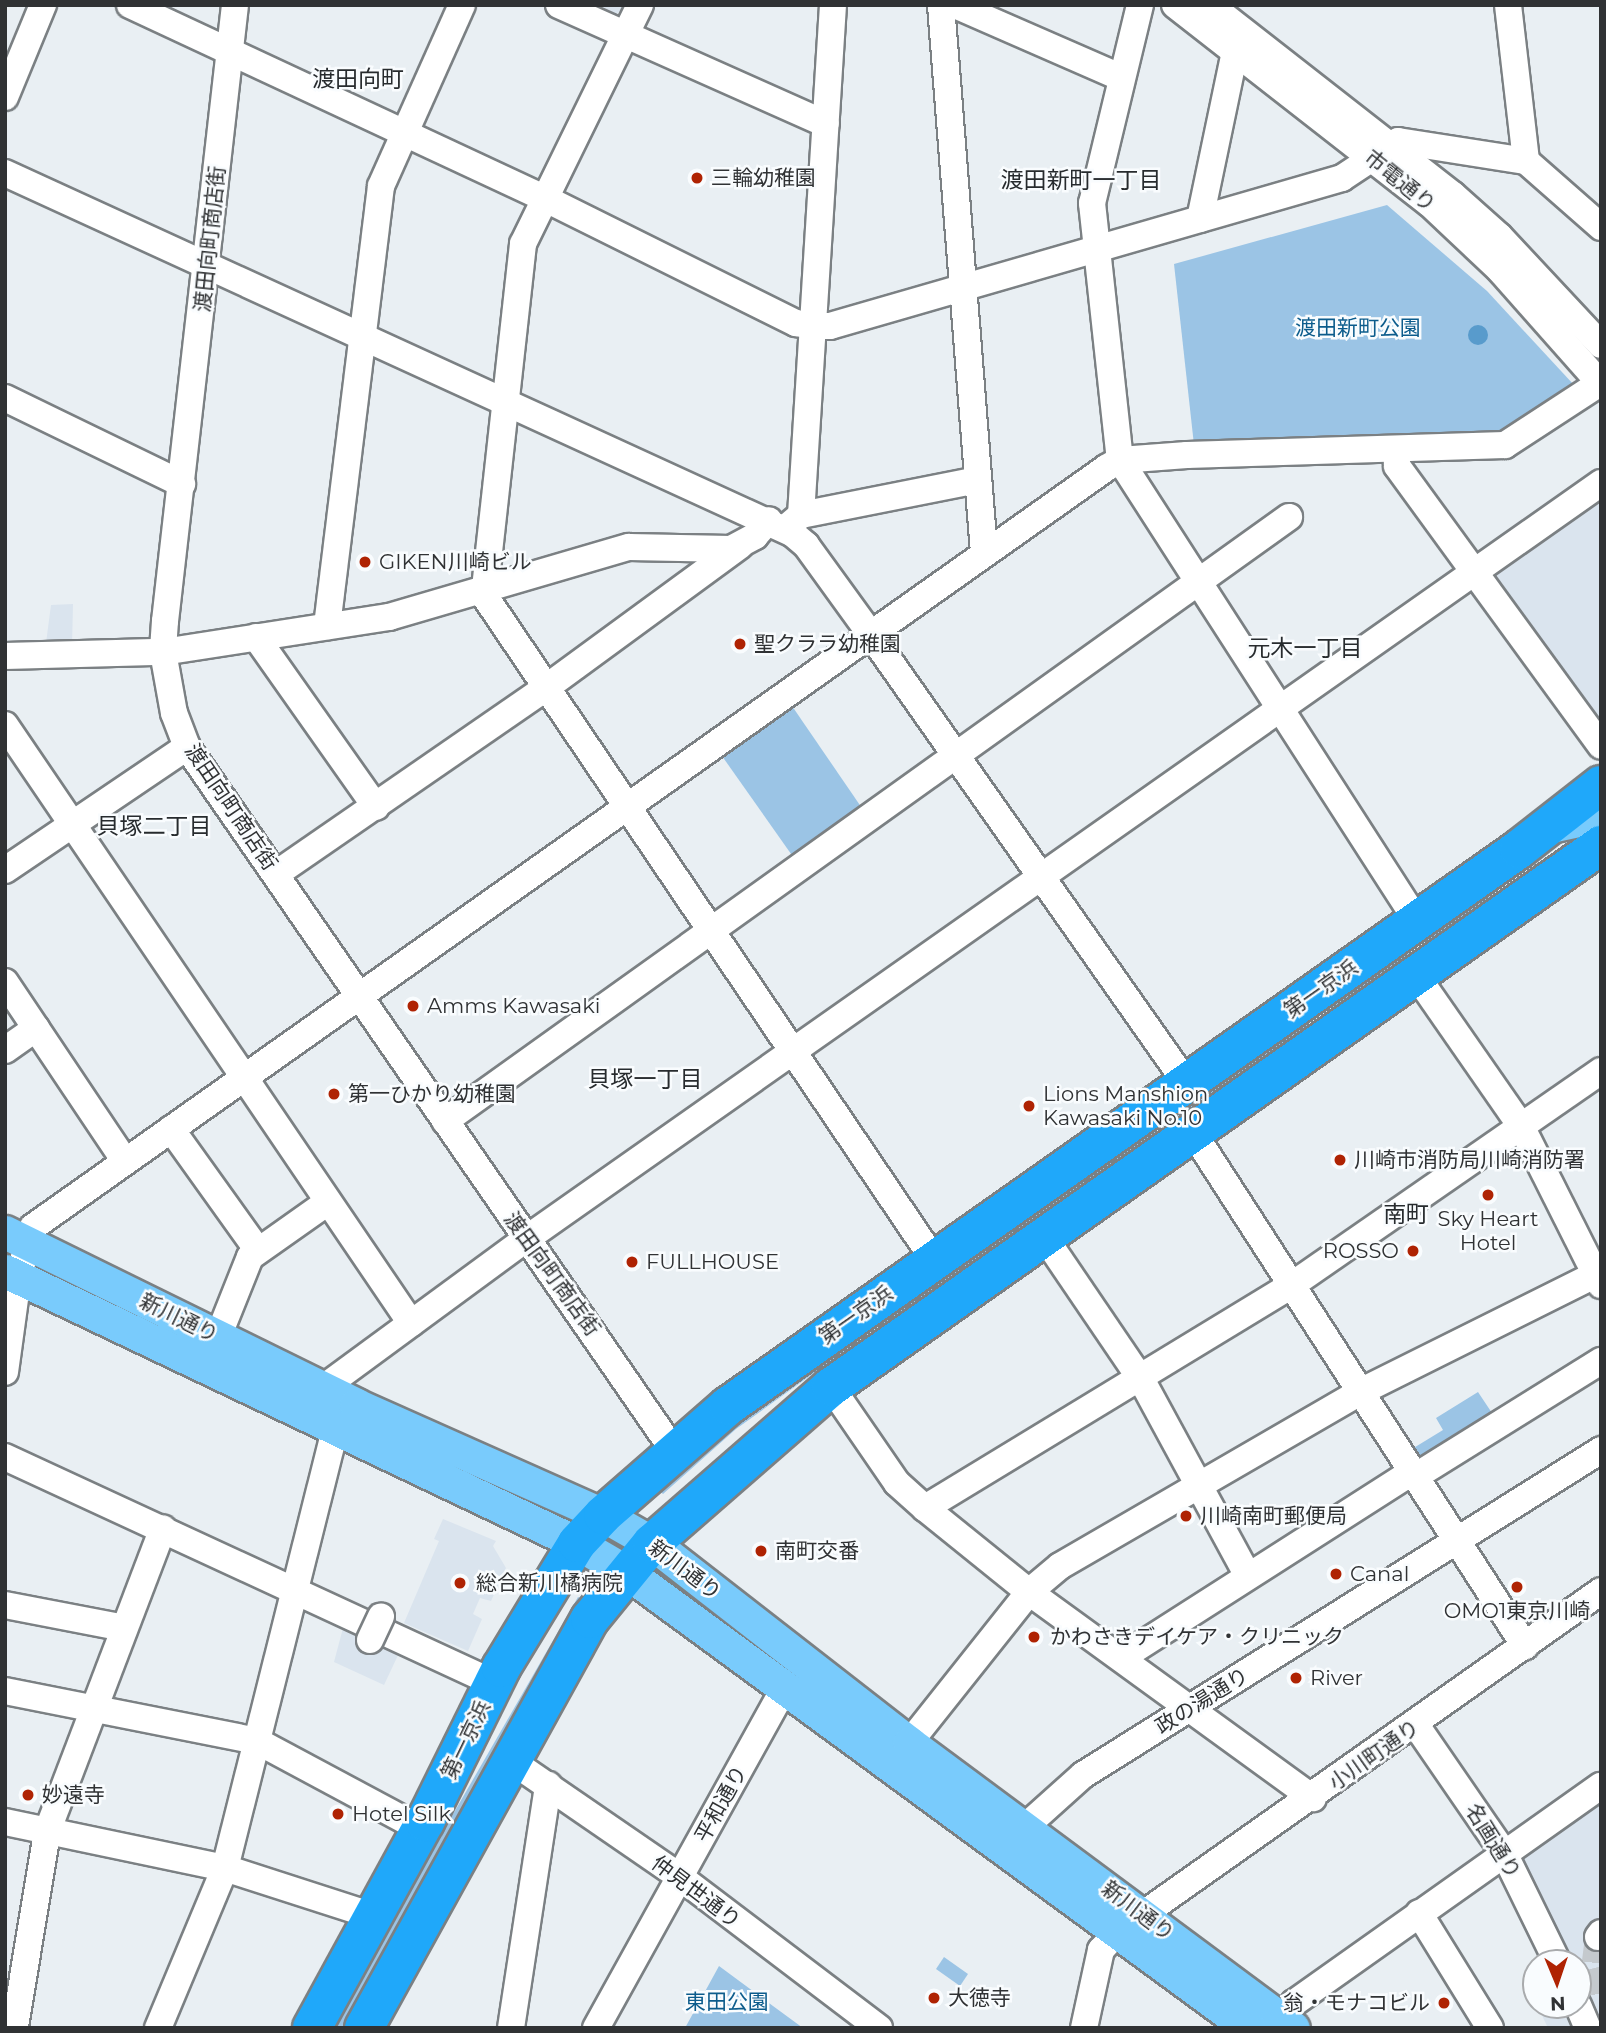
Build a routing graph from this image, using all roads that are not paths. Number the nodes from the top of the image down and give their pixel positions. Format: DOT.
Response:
graph roads {
  1 [pos="43,5"];
  2 [pos="130,5"];
  3 [pos="235,5"];
  4 [pos="462,5"];
  5 [pos="559,5"];
  6 [pos="640,5"];
  7 [pos="833,5"];
  8 [pos="941,5"];
  9 [pos="955,5"];
  10 [pos="1140,5"];
  11 [pos="1175,5"];
  12 [pos="1210,5"];
  13 [pos="1508,5"];
  14 [pos="625,34"];
  15 [pos="230,51"];
  16 [pos="1235,52"];
  17 [pos="1120,77"];
  18 [pos="5,97"];
  19 [pos="826,124"];
  20 [pos="404,133"];
  21 [pos="1380,150"];
  22 [pos="1526,162"];
  23 [pos="5,173"];
  24 [pos="542,197"];
  25 [pos="1200,219"];
  26 [pos="1601,227"];
  27 [pos="1097,249"];
  28 [pos="208,262"];
  29 [pos="963,286"];
  30 [pos="813,326"];
  31 [pos="362,334"];
  32 [pos="1601,345"];
  33 [pos="1600,383"];
  34 [pos="5,398"];
  35 [pos="503,400"];
  36 [pos="1396,450"];
  37 [pos="1121,460"];
  38 [pos="978,480"];
  39 [pos="1601,483"];
  40 [pos="182,484"];
  41 [pos="1289,517"];
  42 [pos="785,521"];
  43 [pos="742,545"];
  44 [pos="984,552"];
  45 [pos="1476,575"];
  46 [pos="1199,581"];
  47 [pos="483,587"];
  48 [pos="327,626"];
  49 [pos="869,632"];
  50 [pos="256,638"];
  51 [pos="163,652"];
  52 [pos="5,656"];
  53 [pos="547,687"];
  54 [pos="1279,710"];
  55 [pos="5,725"];
  56 [pos="1601,746"];
  57 [pos="187,747"];
  58 [pos="955,756"];
  59 [pos="1601,785"];
  60 [pos="626,805"];
  61 [pos="376,807"];
  62 [pos="1601,815"];
  63 [pos="73,824"];
  64 [pos="1551,826"];
  65 [pos="1601,845"];
  66 [pos="5,870"];
  67 [pos="276,874"];
  68 [pos="1041,878"];
  69 [pos="1417,921"];
  70 [pos="711,931"];
  71 [pos="1416,975"];
  72 [pos="5,982"];
  73 [pos="359,996"];
  74 [pos="36,1028"];
  75 [pos="5,1050"];
  76 [pos="795,1054"];
  77 [pos="1601,1071"];
  78 [pos="245,1077"];
  79 [pos="1187,1084"];
  80 [pos="445,1121"];
  81 [pos="1521,1126"];
  82 [pos="171,1129"];
  83 [pos="1194,1134"];
  84 [pos="124,1160"];
  85 [pos="328,1202"];
  86 [pos="16,1238"];
  87 [pos="1045,1238"];
  88 [pos="526,1239"];
  89 [pos="257,1249"];
  90 [pos="934,1260"];
  91 [pos="12,1274"];
  92 [pos="1599,1277"];
  93 [pos="1292,1285"];
  94 [pos="411,1323"];
  95 [pos="218,1337"];
  96 [pos="1601,1360"];
  97 [pos="5,1372"];
  98 [pos="1141,1379"];
  99 [pos="831,1387"];
  100 [pos="323,1388"];
  101 [pos="1362,1391"];
  102 [pos="335,1430"];
  103 [pos="1601,1450"];
  104 [pos="674,1451"];
  105 [pos="5,1457"];
  106 [pos="1416,1476"];
  107 [pos="1197,1486"];
  108 [pos="925,1508"];
  109 [pos="603,1515"];
  110 [pos="163,1528"];
  111 [pos="1458,1540"];
  112 [pos="577,1543"];
  113 [pos="652,1544"];
  114 [pos="625,1572"];
  115 [pos="1248,1576"];
  116 [pos="294,1588"];
  117 [pos="1601,1591"];
  118 [pos="1030,1592"];
  119 [pos="5,1605"];
  120 [pos="124,1628"];
  121 [pos="1525,1646"];
  122 [pos="1121,1658"];
  123 [pos="494,1684"];
  124 [pos="783,1690"];
  125 [pos="5,1692"];
  126 [pos="1191,1708"];
  127 [pos="93,1710"];
  128 [pos="1416,1725"];
  129 [pos="257,1741"];
  130 [pos="909,1743"];
  131 [pos="510,1760"];
  132 [pos="548,1785"];
  133 [pos="1601,1786"];
  134 [pos="1313,1798"];
  135 [pos="5,1822"];
  136 [pos="1025,1827"];
  137 [pos="421,1829"];
  138 [pos="47,1832"];
  139 [pos="1504,1853"];
  140 [pos="225,1868"];
  141 [pos="680,1877"];
  142 [pos="1419,1913"];
  143 [pos="374,1916"];
  144 [pos="1120,1932"];
  145 [pos="1551,1949"];
  146 [pos="1288,2024"];
  147 [pos="14,2026"];
  148 [pos="158,2028"];
  149 [pos="312,2028"];
  150 [pos="364,2028"];
  151 [pos="511,2028"];
  152 [pos="596,2028"];
  153 [pos="879,2028"];
  154 [pos="1084,2028"];
  155 [pos="1249,2028"];
  156 [pos="1490,2028"];
  1 -- 18 [label="street"];
  2 -- 15 [label="street"];
  3 -- 15 [label="street, 渡田向町商店街"];
  4 -- 20 [label="street"];
  5 -- 14 [label="street"];
  6 -- 14 [label="street"];
  7 -- 19 [label="street"];
  8 -- 29 [label="street"];
  9 -- 17 [label="street"];
  10 -- 17 [label="street"];
  11 -- 16 [label="street, 市電通り"];
  12 -- 21 [label="street, 市電通り"];
  13 -- 22 [label="street"];
  14 -- 19 [label="street"];
  14 -- 24 [label="street"];
  15 -- 20 [label="street"];
  15 -- 28 [label="street, 渡田向町商店街"];
  16 -- 21 [label="street, 市電通り"];
  16 -- 25 [label="street"];
  17 -- 27 [label="street"];
  19 -- 30 [label="street"];
  20 -- 24 [label="street"];
  20 -- 31 [label="street"];
  21 -- 22 [label="street"];
  21 -- 25 [label="street"];
  21 -- 32 [label="street, 市電通り"];
  21 -- 33 [label="street, 市電通り"];
  22 -- 26 [label="street"];
  23 -- 28 [label="street"];
  24 -- 30 [label="street"];
  24 -- 35 [label="street"];
  25 -- 27 [label="street"];
  27 -- 29 [label="street"];
  27 -- 37 [label="street"];
  28 -- 31 [label="street"];
  28 -- 40 [label="street, 渡田向町商店街"];
  29 -- 30 [label="street"];
  29 -- 38 [label="street"];
  30 -- 42 [label="street"];
  31 -- 35 [label="street"];
  31 -- 48 [label="street"];
  33 -- 36 [label="street"];
  34 -- 40 [label="street"];
  35 -- 42 [label="street"];
  35 -- 47 [label="street"];
  36 -- 37 [label="street"];
  36 -- 45 [label="street"];
  37 -- 44 [label="street"];
  37 -- 46 [label="street"];
  38 -- 42 [label="street"];
  38 -- 44 [label="street"];
  39 -- 45 [label="street"];
  40 -- 51 [label="street, 渡田向町商店街"];
  41 -- 46 [label="street"];
  42 -- 43 [label="street"];
  42 -- 49 [label="street"];
  43 -- 47 [label="street"];
  43 -- 53 [label="street"];
  44 -- 49 [label="street"];
  45 -- 54 [label="street"];
  45 -- 56 [label="street"];
  46 -- 54 [label="street"];
  46 -- 58 [label="street"];
  47 -- 48 [label="street"];
  47 -- 53 [label="street"];
  48 -- 50 [label="street"];
  49 -- 58 [label="street"];
  49 -- 60 [label="street"];
  50 -- 51 [label="street"];
  50 -- 61 [label="street"];
  51 -- 52 [label="street"];
  51 -- 57 [label="street, 渡田向町商店街"];
  53 -- 60 [label="street"];
  53 -- 61 [label="street"];
  54 -- 68 [label="street"];
  54 -- 69 [label="street"];
  55 -- 63 [label="street"];
  57 -- 63 [label="street"];
  57 -- 67 [label="street, 渡田向町商店街"];
  58 -- 68 [label="street"];
  58 -- 70 [label="street"];
  59 -- 64 [label="highway, 第一京浜"];
  60 -- 70 [label="street"];
  60 -- 73 [label="street"];
  61 -- 67 [label="street"];
  62 -- 64 [label="main road"];
  63 -- 66 [label="street"];
  63 -- 78 [label="street"];
  64 -- 69 [label="highway, 第一京浜"];
  65 -- 71 [label="highway, 第一京浜"];
  67 -- 73 [label="street, 渡田向町商店街"];
  68 -- 76 [label="street"];
  68 -- 79 [label="street"];
  69 -- 79 [label="highway, 第一京浜"];
  70 -- 76 [label="street"];
  70 -- 80 [label="street"];
  71 -- 81 [label="street"];
  71 -- 83 [label="highway, 第一京浜"];
  72 -- 74 [label="street"];
  73 -- 78 [label="street"];
  73 -- 80 [label="street, 渡田向町商店街"];
  74 -- 75 [label="street"];
  74 -- 84 [label="street"];
  76 -- 88 [label="street"];
  76 -- 90 [label="street"];
  77 -- 81 [label="street"];
  78 -- 82 [label="street"];
  78 -- 85 [label="street"];
  79 -- 90 [label="highway, 第一京浜"];
  80 -- 88 [label="street, 渡田向町商店街"];
  81 -- 92 [label="street"];
  81 -- 93 [label="street"];
  82 -- 84 [label="street"];
  82 -- 89 [label="street"];
  83 -- 87 [label="highway, 第一京浜"];
  83 -- 93 [label="street"];
  84 -- 86 [label="street"];
  85 -- 89 [label="street"];
  85 -- 94 [label="street"];
  86 -- 91 [label="street"];
  86 -- 95 [label="main road, 新川通り"];
  87 -- 98 [label="street"];
  87 -- 99 [label="highway, 第一京浜"];
  88 -- 94 [label="street"];
  88 -- 104 [label="street, 渡田向町商店街"];
  89 -- 95 [label="street"];
  90 -- 104 [label="highway, 第一京浜"];
  91 -- 97 [label="street"];
  91 -- 102 [label="main road, 新川通り"];
  92 -- 101 [label="street"];
  93 -- 98 [label="street"];
  93 -- 101 [label="street"];
  94 -- 100 [label="street"];
  95 -- 100 [label="main road, 新川通り"];
  96 -- 106 [label="street"];
  98 -- 107 [label="street"];
  98 -- 108 [label="street"];
  99 -- 108 [label="street"];
  99 -- 113 [label="highway, 第一京浜"];
  100 -- 102 [label="main road"];
  100 -- 109 [label="main road, 新川通り"];
  101 -- 106 [label="street"];
  101 -- 107 [label="street"];
  102 -- 112 [label="main road, 新川通り"];
  102 -- 116 [label="street"];
  103 -- 111 [label="street, 政の湯通り"];
  104 -- 109 [label="highway, 第一京浜"];
  105 -- 110 [label="street"];
  106 -- 111 [label="street"];
  106 -- 115 [label="street"];
  107 -- 115 [label="street"];
  107 -- 118 [label="street"];
  108 -- 118 [label="street"];
  109 -- 112 [label="highway, 第一京浜"];
  109 -- 113 [label="main road, 新川通り"];
  110 -- 116 [label="street"];
  110 -- 120 [label="street"];
  111 -- 121 [label="street"];
  111 -- 126 [label="street, 政の湯通り"];
  112 -- 114 [label="main road, 新川通り"];
  112 -- 123 [label="highway, 第一京浜"];
  113 -- 114 [label="highway, 第一京浜"];
  113 -- 130 [label="main road, 新川通り"];
  114 -- 124 [label="main road, 新川通り"];
  114 -- 131 [label="highway, 第一京浜"];
  115 -- 122 [label="street"];
  116 -- 123 [label="street"];
  116 -- 129 [label="street"];
  117 -- 121 [label="street, 小川町通り"];
  118 -- 122 [label="street"];
  118 -- 130 [label="street"];
  119 -- 120 [label="street"];
  120 -- 127 [label="street"];
  121 -- 128 [label="street, 小川町通り"];
  122 -- 126 [label="street"];
  123 -- 137 [label="highway, 第一京浜"];
  124 -- 141 [label="street, 平和通り"];
  124 -- 144 [label="main road, 新川通り"];
  125 -- 127 [label="street"];
  126 -- 134 [label="street"];
  126 -- 136 [label="street, 政の湯通り"];
  127 -- 129 [label="street"];
  127 -- 138 [label="street"];
  128 -- 134 [label="street, 小川町通り"];
  128 -- 139 [label="street, 名画通り"];
  129 -- 137 [label="street"];
  129 -- 140 [label="street"];
  130 -- 136 [label="main road, 新川通り"];
  131 -- 132 [label="street, 仲見世通り"];
  131 -- 150 [label="highway, 第一京浜"];
  132 -- 141 [label="street, 仲見世通り"];
  132 -- 151 [label="street"];
  133 -- 139 [label="street"];
  134 -- 144 [label="street, 小川町通り"];
  135 -- 138 [label="street"];
  136 -- 144 [label="main road, 新川通り"];
  137 -- 143 [label="highway, 第一京浜"];
  138 -- 140 [label="street"];
  138 -- 147 [label="street"];
  139 -- 142 [label="street"];
  139 -- 145 [label="street, 名画通り"];
  140 -- 143 [label="street"];
  140 -- 148 [label="street"];
  141 -- 152 [label="street, 平和通り"];
  141 -- 153 [label="street, 仲見世通り"];
  142 -- 146 [label="street"];
  142 -- 156 [label="street"];
  143 -- 149 [label="highway, 第一京浜"];
  144 -- 146 [label="main road, 新川通り"];
  144 -- 154 [label="street"];
  144 -- 155 [label="main road, 新川通り"];
}
